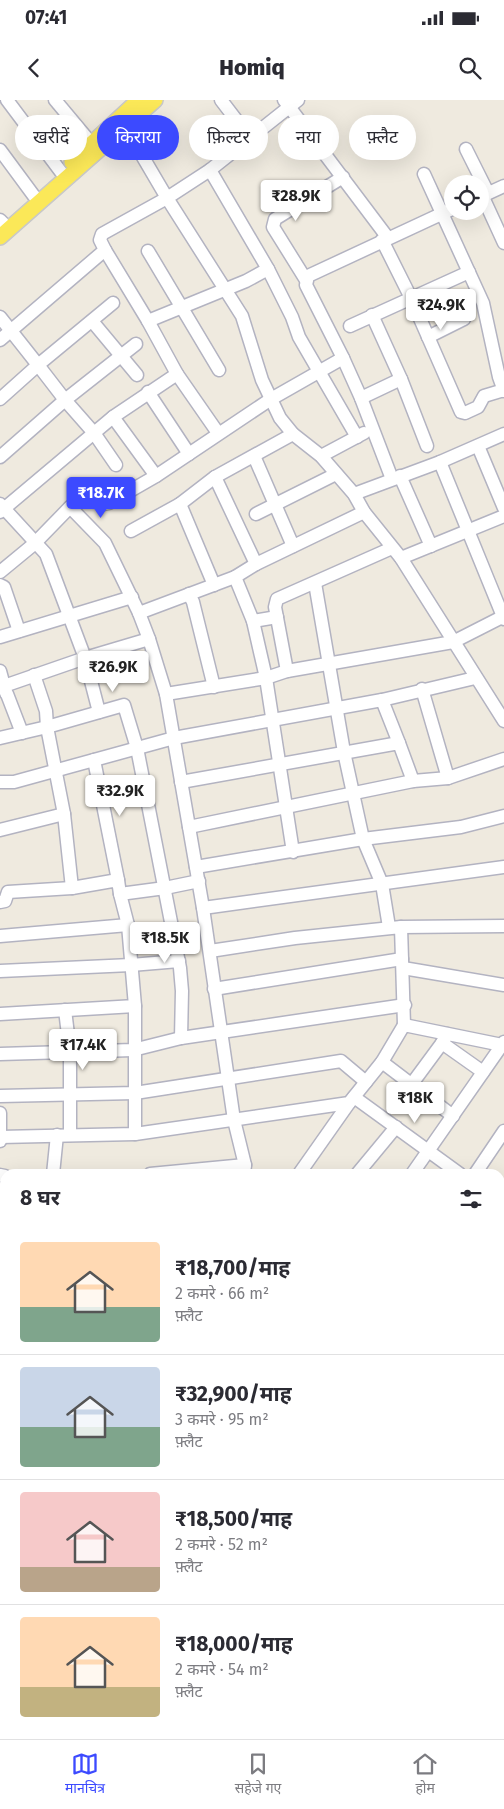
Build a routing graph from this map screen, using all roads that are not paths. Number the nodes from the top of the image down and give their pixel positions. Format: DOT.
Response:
graph roads {
  1 [pos="7,100"];
  2 [pos="55,100"];
  3 [pos="139,100"];
  4 [pos="155,100"];
  5 [pos="221,100"];
  6 [pos="290,102"];
  7 [pos="127,115"];
  8 [pos="132,115"];
  9 [pos="232,115"];
  10 [pos="268,122"];
  11 [pos="97,139"];
  12 [pos="91,143"];
  13 [pos="97,144"];
  14 [pos="466,149"];
  15 [pos="0,150"];
  16 [pos="144,160"];
  17 [pos="222,160"];
  18 [pos="210,170"];
  19 [pos="61,172"];
  20 [pos="424,174"];
  21 [pos="476,175"];
  22 [pos="343,177"];
  23 [pos="504,186"];
  24 [pos="489,192"];
  25 [pos="34,196"];
  26 [pos="167,198"];
  27 [pos="444,207"];
  28 [pos="489,207"];
  29 [pos="444,213"];
  30 [pos="450,220"];
  31 [pos="1,227"];
  32 [pos="502,234"];
  33 [pos="385,239"];
  34 [pos="105,250"];
  35 [pos="148,251"];
  36 [pos="268,268"];
  37 [pos="469,272"];
  38 [pos="306,280"];
  39 [pos="227,289"];
  40 [pos="411,298"];
  41 [pos="112,303"];
  42 [pos="181,307"];
  43 [pos="372,315"];
  44 [pos="0,317"];
  45 [pos="464,319"];
  46 [pos="92,321"];
  47 [pos="148,321"];
  48 [pos="350,326"];
  49 [pos="11,330"];
  50 [pos="504,330"];
  51 [pos="492,336"];
  52 [pos="428,337"];
  53 [pos="0,340"];
  54 [pos="136,344"];
  55 [pos="121,356"];
  56 [pos="343,358"];
  57 [pos="38,365"];
  58 [pos="219,370"];
  59 [pos="319,372"];
  60 [pos="177,374"];
  61 [pos="137,375"];
  62 [pos="401,379"];
  63 [pos="503,383"];
  64 [pos="148,392"];
  65 [pos="362,398"];
  66 [pos="0,399"];
  67 [pos="271,399"];
  68 [pos="65,400"];
  69 [pos="113,417"];
  70 [pos="373,428"];
  71 [pos="94,433"];
  72 [pos="218,434"];
  73 [pos="293,434"];
  74 [pos="504,434"];
  75 [pos="357,437"];
  76 [pos="426,446"];
  77 [pos="478,446"];
  78 [pos="189,454"];
  79 [pos="254,456"];
  80 [pos="321,456"];
  81 [pos="0,458"];
  82 [pos="440,462"];
  83 [pos="116,465"];
  84 [pos="336,474"];
  85 [pos="156,476"];
  86 [pos="215,478"];
  87 [pos="396,478"];
  88 [pos="354,494"];
  89 [pos="274,503"];
  90 [pos="180,504"];
  91 [pos="70,507"];
  92 [pos="1,508"];
  93 [pos="504,508"];
  94 [pos="364,512"];
  95 [pos="256,514"];
  96 [pos="504,516"];
  97 [pos="468,530"];
  98 [pos="131,531"];
  99 [pos="34,544"];
  100 [pos="293,546"];
  101 [pos="431,546"];
  102 [pos="392,548"];
  103 [pos="401,558"];
  104 [pos="256,564"];
  105 [pos="0,572"];
  106 [pos="235,577"];
  107 [pos="314,583"];
  108 [pos="0,585"];
  109 [pos="214,585"];
  110 [pos="189,594"];
  111 [pos="132,598"];
  112 [pos="139,613"];
  113 [pos="71,617"];
  114 [pos="276,617"];
  115 [pos="504,617"];
  116 [pos="253,621"];
  117 [pos="19,631"];
  118 [pos="0,637"];
  119 [pos="149,639"];
  120 [pos="453,642"];
  121 [pos="85,658"];
  122 [pos="330,664"];
  123 [pos="0,671"];
  124 [pos="287,671"];
  125 [pos="34,675"];
  126 [pos="266,678"];
  127 [pos="475,678"];
  128 [pos="214,687"];
  129 [pos="422,689"];
  130 [pos="4,692"];
  131 [pos="166,694"];
  132 [pos="382,700"];
  133 [pos="337,709"];
  134 [pos="100,712"];
  135 [pos="272,721"];
  136 [pos="504,721"];
  137 [pos="47,727"];
  138 [pos="22,733"];
  139 [pos="0,738"];
  140 [pos="174,738"];
  141 [pos="399,743"];
  142 [pos="137,748"];
  143 [pos="344,752"];
  144 [pos="504,759"];
  145 [pos="94,760"];
  146 [pos="278,763"];
  147 [pos="55,771"];
  148 [pos="448,778"];
  149 [pos="413,781"];
  150 [pos="0,782"];
  151 [pos="181,782"];
  152 [pos="355,793"];
  153 [pos="285,808"];
  154 [pos="64,814"];
  155 [pos="504,816"];
  156 [pos="189,828"];
  157 [pos="0,830"];
  158 [pos="363,839"];
  159 [pos="293,852"];
  160 [pos="196,867"];
  161 [pos="504,867"];
  162 [pos="118,880"];
  163 [pos="199,881"];
  164 [pos="382,884"];
  165 [pos="72,888"];
  166 [pos="165,888"];
  167 [pos="120,894"];
  168 [pos="0,902"];
  169 [pos="203,908"];
  170 [pos="128,925"];
  171 [pos="504,926"];
  172 [pos="395,927"];
  173 [pos="0,936"];
  174 [pos="210,951"];
  175 [pos="179,961"];
  176 [pos="402,964"];
  177 [pos="131,965"];
  178 [pos="0,971"];
  179 [pos="504,985"];
  180 [pos="214,989"];
  181 [pos="405,1005"];
  182 [pos="135,1006"];
  183 [pos="65,1010"];
  184 [pos="0,1014"];
  185 [pos="404,1025"];
  186 [pos="222,1032"];
  187 [pos="181,1038"];
  188 [pos="444,1038"];
  189 [pos="503,1044"];
  190 [pos="133,1050"];
  191 [pos="70,1051"];
  192 [pos="0,1054"];
  193 [pos="382,1062"];
  194 [pos="483,1072"];
  195 [pos="228,1079"];
  196 [pos="366,1082"];
  197 [pos="411,1085"];
  198 [pos="134,1093"];
  199 [pos="69,1094"];
  200 [pos="0,1096"];
  201 [pos="351,1100"];
  202 [pos="0,1113"];
  203 [pos="453,1116"];
  204 [pos="234,1120"];
  205 [pos="396,1127"];
  206 [pos="504,1131"];
  207 [pos="135,1134"];
  208 [pos="57,1135"];
  209 [pos="70,1135"];
  210 [pos="0,1137"];
  211 [pos="0,1141"];
  212 [pos="429,1150"];
  213 [pos="54,1169"];
  214 [pos="244,1169"];
  215 [pos="303,1169"];
  216 [pos="361,1169"];
  217 [pos="416,1169"];
  218 [pos="454,1169"];
  219 [pos="478,1169"];
  1 -- 19 [label="street"];
  2 -- 12 [label="street"];
  3 -- 7 [label="main road"];
  4 -- 8 [label="main road"];
  5 -- 9 [label="street"];
  6 -- 10 [label="street"];
  6 -- 22 [label="street"];
  11 -- 12 [label="main road"];
  12 -- 19 [label="main road"];
  13 -- 31 [label="main road"];
  14 -- 21 [label="street"];
  15 -- 25 [label="street"];
  16 -- 26 [label="street"];
  17 -- 18 [label="street"];
  18 -- 26 [label="street"];
  18 -- 36 [label="street"];
  19 -- 25 [label="main road"];
  20 -- 27 [label="street"];
  22 -- 33 [label="street"];
  22 -- 38 [label="street"];
  23 -- 24 [label="street"];
  25 -- 31 [label="main road"];
  26 -- 34 [label="street"];
  26 -- 39 [label="street"];
  28 -- 32 [label="street"];
  29 -- 33 [label="street"];
  30 -- 37 [label="street"];
  33 -- 38 [label="street"];
  33 -- 40 [label="street"];
  34 -- 47 [label="street"];
  34 -- 49 [label="street"];
  35 -- 42 [label="street"];
  36 -- 39 [label="street"];
  36 -- 59 [label="street"];
  37 -- 40 [label="street"];
  37 -- 51 [label="street"];
  38 -- 56 [label="street"];
  39 -- 42 [label="street"];
  39 -- 67 [label="street"];
  40 -- 43 [label="street"];
  40 -- 52 [label="street"];
  41 -- 46 [label="street"];
  42 -- 47 [label="street"];
  42 -- 58 [label="street"];
  43 -- 48 [label="street"];
  43 -- 62 [label="street"];
  44 -- 49 [label="street"];
  45 -- 52 [label="street"];
  46 -- 55 [label="street"];
  46 -- 57 [label="street"];
  47 -- 60 [label="street"];
  49 -- 53 [label="street"];
  49 -- 57 [label="street"];
  50 -- 51 [label="street"];
  51 -- 63 [label="street"];
  52 -- 63 [label="street"];
  54 -- 55 [label="street"];
  55 -- 61 [label="street"];
  55 -- 68 [label="street"];
  56 -- 59 [label="street"];
  56 -- 65 [label="street"];
  57 -- 66 [label="street"];
  57 -- 68 [label="street"];
  59 -- 67 [label="street"];
  59 -- 75 [label="street"];
  60 -- 64 [label="street"];
  60 -- 72 [label="street"];
  62 -- 65 [label="street"];
  62 -- 76 [label="street"];
  64 -- 69 [label="street"];
  64 -- 78 [label="street"];
  65 -- 70 [label="street"];
  67 -- 72 [label="street"];
  67 -- 73 [label="street"];
  68 -- 71 [label="street"];
  68 -- 81 [label="street"];
  69 -- 71 [label="street"];
  69 -- 85 [label="street"];
  70 -- 75 [label="street"];
  70 -- 87 [label="street"];
  71 -- 83 [label="street"];
  71 -- 92 [label="street"];
  72 -- 78 [label="street"];
  73 -- 79 [label="street"];
  73 -- 80 [label="street"];
  74 -- 77 [label="street"];
  75 -- 80 [label="street"];
  77 -- 82 [label="street"];
  77 -- 93 [label="street"];
  78 -- 85 [label="street"];
  79 -- 86 [label="street"];
  79 -- 89 [label="street"];
  80 -- 84 [label="street"];
  82 -- 87 [label="street"];
  82 -- 97 [label="street"];
  84 -- 88 [label="street"];
  84 -- 89 [label="street"];
  85 -- 91 [label="street"];
  86 -- 90 [label="street"];
  86 -- 104 [label="street"];
  87 -- 88 [label="street"];
  87 -- 101 [label="street"];
  88 -- 94 [label="street"];
  89 -- 95 [label="street"];
  89 -- 100 [label="street"];
  90 -- 98 [label="street"];
  90 -- 109 [label="street"];
  91 -- 99 [label="street"];
  91 -- 111 [label="street"];
  92 -- 99 [label="street"];
  94 -- 100 [label="street"];
  94 -- 102 [label="street"];
  96 -- 97 [label="street"];
  97 -- 101 [label="street"];
  97 -- 115 [label="street"];
  99 -- 105 [label="street"];
  99 -- 113 [label="street"];
  100 -- 104 [label="street"];
  101 -- 103 [label="street"];
  102 -- 103 [label="street"];
  102 -- 107 [label="street"];
  103 -- 120 [label="street"];
  104 -- 106 [label="street"];
  106 -- 109 [label="street"];
  106 -- 116 [label="street"];
  107 -- 114 [label="street"];
  107 -- 122 [label="street"];
  108 -- 117 [label="street"];
  109 -- 110 [label="street"];
  110 -- 112 [label="street"];
  110 -- 128 [label="street"];
  111 -- 112 [label="street"];
  111 -- 113 [label="street"];
  112 -- 119 [label="street"];
  113 -- 117 [label="street"];
  113 -- 121 [label="street"];
  114 -- 116 [label="street"];
  114 -- 124 [label="street"];
  115 -- 120 [label="street"];
  116 -- 126 [label="street"];
  117 -- 118 [label="street"];
  119 -- 121 [label="street"];
  119 -- 131 [label="street"];
  120 -- 122 [label="street"];
  120 -- 127 [label="street"];
  121 -- 125 [label="street"];
  121 -- 134 [label="street"];
  122 -- 124 [label="street"];
  122 -- 133 [label="street"];
  123 -- 130 [label="street"];
  124 -- 126 [label="street"];
  125 -- 130 [label="street"];
  125 -- 137 [label="street"];
  126 -- 128 [label="street"];
  126 -- 135 [label="street"];
  127 -- 129 [label="street"];
  127 -- 136 [label="street"];
  128 -- 131 [label="street"];
  129 -- 132 [label="street"];
  129 -- 148 [label="street"];
  130 -- 138 [label="street"];
  131 -- 140 [label="street"];
  132 -- 133 [label="street"];
  132 -- 141 [label="street"];
  133 -- 135 [label="street"];
  133 -- 143 [label="street"];
  134 -- 137 [label="street"];
  134 -- 142 [label="street"];
  135 -- 140 [label="street"];
  135 -- 146 [label="street"];
  137 -- 138 [label="street"];
  137 -- 147 [label="street"];
  138 -- 139 [label="street"];
  140 -- 142 [label="street"];
  140 -- 151 [label="street"];
  141 -- 143 [label="street"];
  141 -- 149 [label="street"];
  142 -- 145 [label="street"];
  142 -- 166 [label="street"];
  143 -- 146 [label="street"];
  143 -- 152 [label="street"];
  144 -- 148 [label="street"];
  145 -- 147 [label="street"];
  145 -- 162 [label="street"];
  146 -- 151 [label="street"];
  146 -- 153 [label="street"];
  147 -- 150 [label="street"];
  147 -- 154 [label="street"];
  148 -- 149 [label="street"];
  149 -- 152 [label="street"];
  151 -- 156 [label="street"];
  152 -- 153 [label="street"];
  152 -- 158 [label="street"];
  153 -- 156 [label="street"];
  153 -- 159 [label="street"];
  154 -- 157 [label="street"];
  154 -- 165 [label="street"];
  155 -- 158 [label="street"];
  156 -- 160 [label="street"];
  158 -- 159 [label="street"];
  158 -- 164 [label="street"];
  159 -- 160 [label="street"];
  160 -- 163 [label="street"];
  161 -- 164 [label="street"];
  162 -- 165 [label="street"];
  162 -- 167 [label="street"];
  163 -- 166 [label="street"];
  163 -- 169 [label="street"];
  164 -- 169 [label="street"];
  164 -- 172 [label="street"];
  165 -- 168 [label="street"];
  166 -- 167 [label="street"];
  166 -- 175 [label="street"];
  167 -- 170 [label="street"];
  169 -- 174 [label="street"];
  170 -- 173 [label="street"];
  170 -- 177 [label="street"];
  171 -- 172 [label="street"];
  172 -- 174 [label="street"];
  172 -- 176 [label="street"];
  174 -- 180 [label="street"];
  175 -- 177 [label="street"];
  175 -- 187 [label="street"];
  176 -- 179 [label="street"];
  176 -- 180 [label="street"];
  176 -- 181 [label="street"];
  177 -- 178 [label="street"];
  177 -- 182 [label="street"];
  180 -- 186 [label="street"];
  181 -- 185 [label="street"];
  181 -- 186 [label="street"];
  182 -- 183 [label="street"];
  182 -- 190 [label="street"];
  183 -- 184 [label="street"];
  183 -- 191 [label="street"];
  185 -- 188 [label="street"];
  185 -- 193 [label="street"];
  186 -- 187 [label="street"];
  186 -- 195 [label="street"];
  187 -- 190 [label="street"];
  188 -- 189 [label="street"];
  188 -- 194 [label="street"];
  188 -- 197 [label="street"];
  189 -- 194 [label="street"];
  190 -- 191 [label="street"];
  190 -- 198 [label="street"];
  191 -- 192 [label="street"];
  191 -- 199 [label="street"];
  193 -- 196 [label="street"];
  193 -- 197 [label="street"];
  194 -- 203 [label="street"];
  195 -- 196 [label="street"];
  195 -- 198 [label="street"];
  195 -- 204 [label="street"];
  196 -- 201 [label="street"];
  197 -- 203 [label="street"];
  198 -- 199 [label="street"];
  198 -- 207 [label="street"];
  199 -- 200 [label="street"];
  199 -- 209 [label="street"];
  201 -- 204 [label="street"];
  201 -- 205 [label="street"];
  201 -- 215 [label="street"];
  202 -- 210 [label="street"];
  203 -- 212 [label="street"];
  204 -- 207 [label="street"];
  204 -- 214 [label="street"];
  205 -- 212 [label="street"];
  205 -- 216 [label="street"];
  206 -- 219 [label="street"];
  207 -- 209 [label="street"];
  208 -- 209 [label="street"];
  208 -- 210 [label="street"];
  208 -- 213 [label="street"];
  210 -- 211 [label="street"];
  212 -- 217 [label="street"];
  212 -- 218 [label="street"];
}
